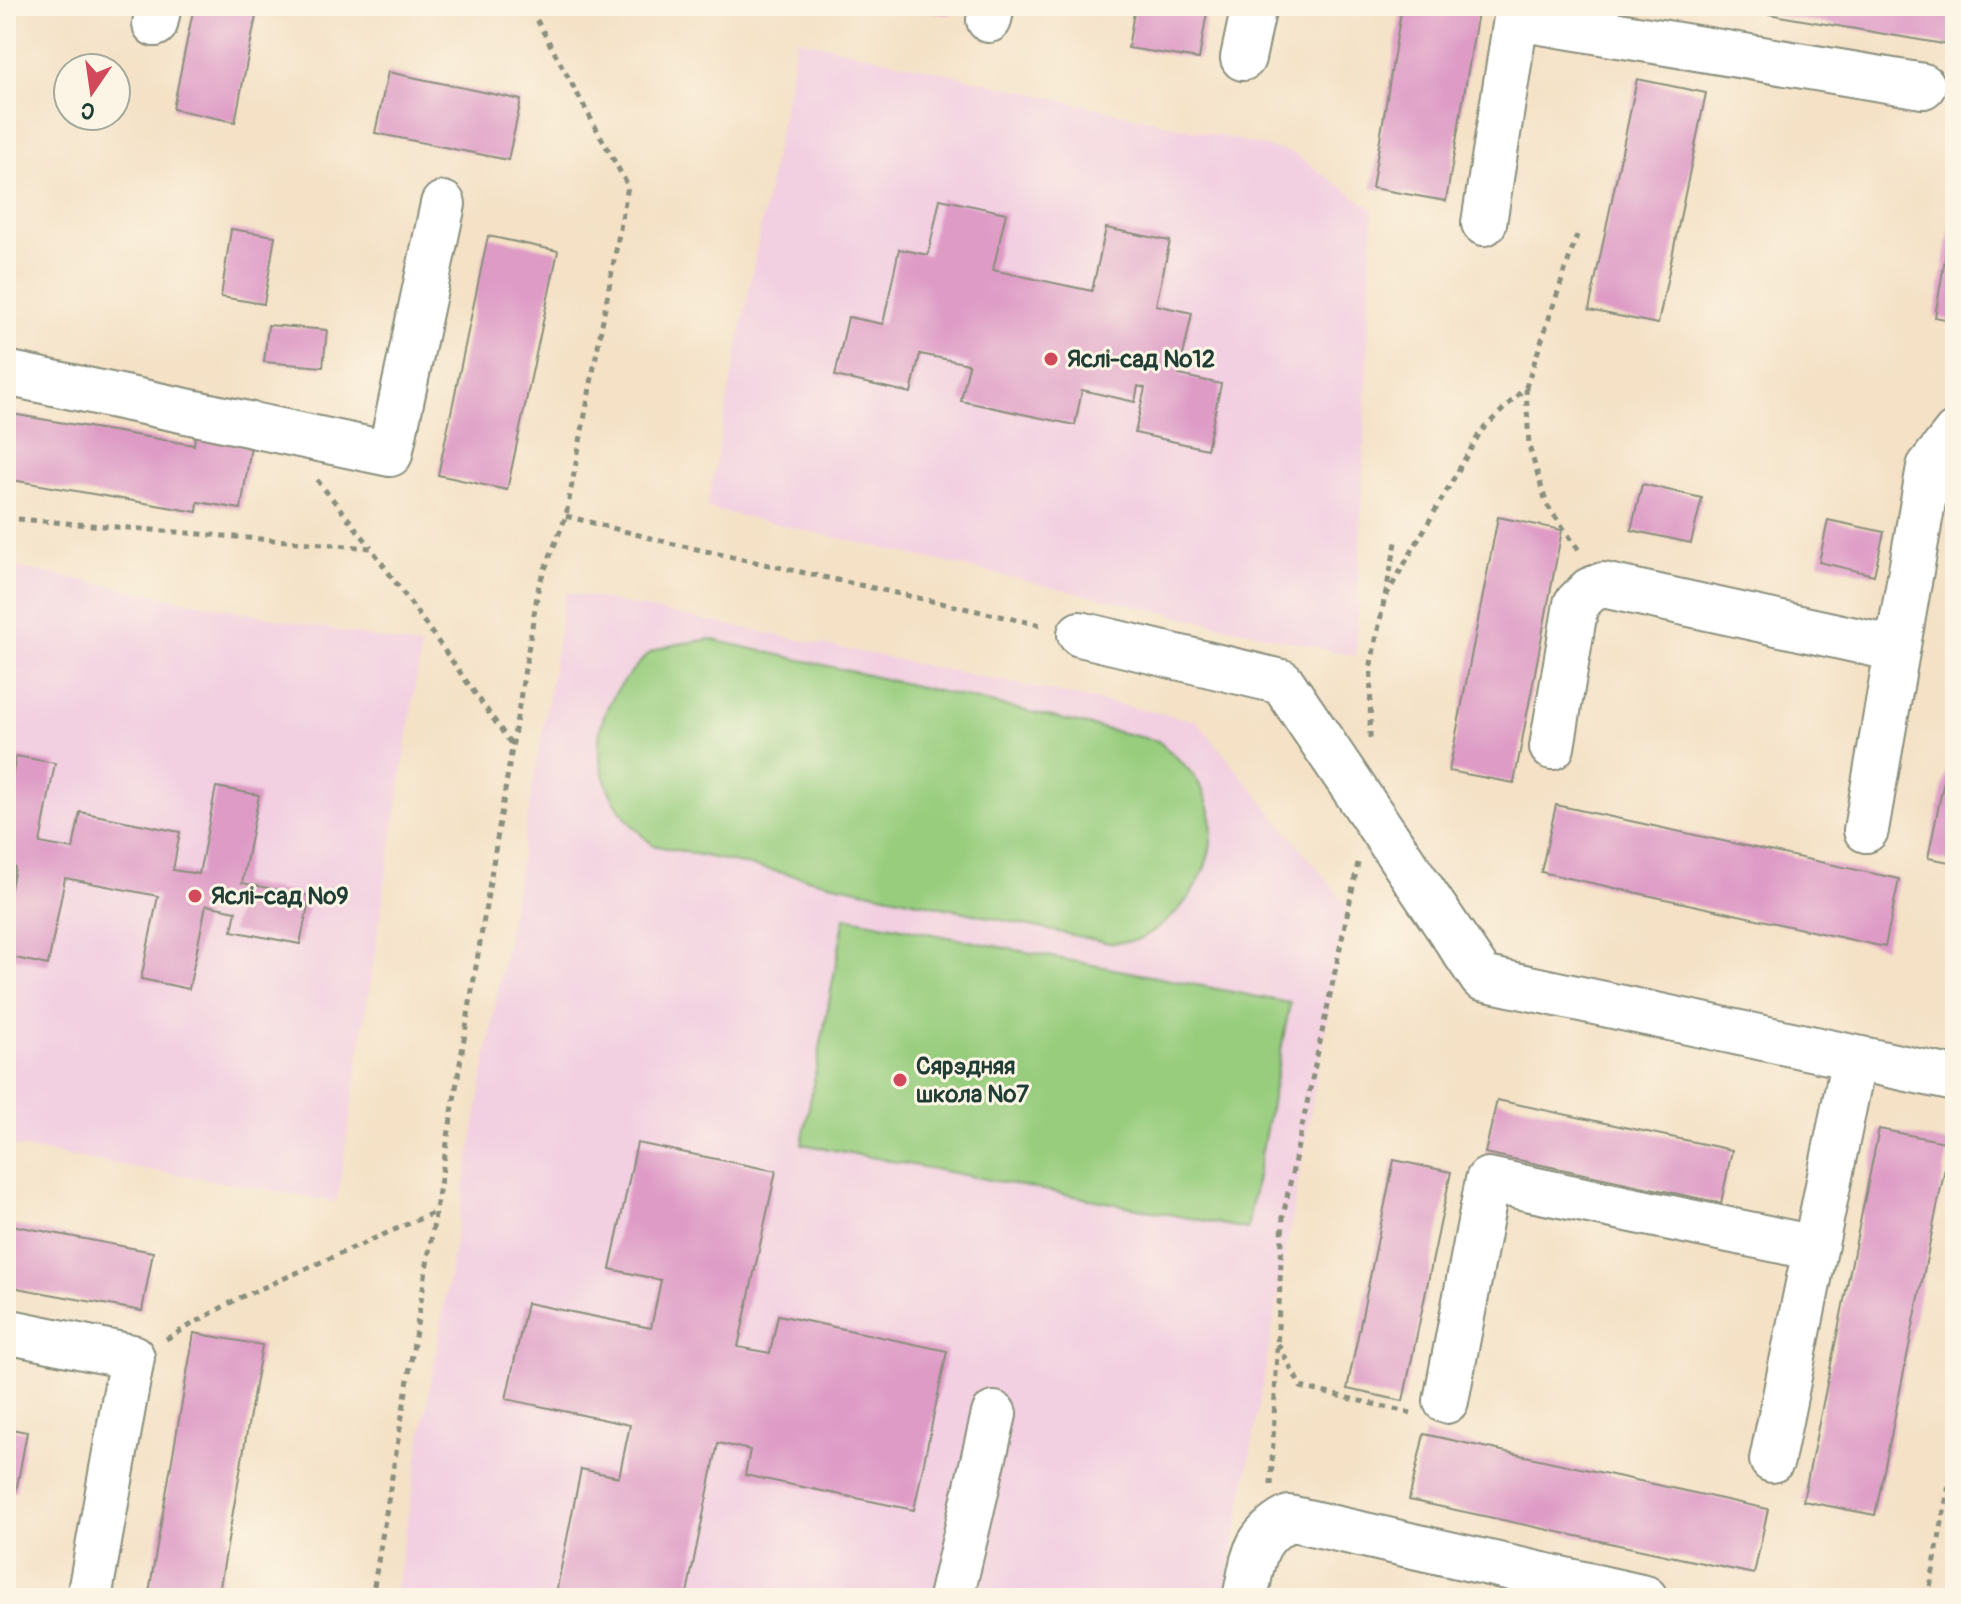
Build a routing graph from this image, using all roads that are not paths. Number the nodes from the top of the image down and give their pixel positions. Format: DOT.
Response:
graph roads {
  1 [pos="1254,6"];
  2 [pos="1518,12"];
  3 [pos="1243,58"];
  4 [pos="1923,86"];
  5 [pos="443,204"];
  6 [pos="1484,223"];
  7 [pos="6,373"];
  8 [pos="1955,434"];
  9 [pos="1080,634"];
  10 [pos="1896,649"];
  11 [pos="1552,747"];
  12 [pos="1866,830"];
  13 [pos="1854,1058"];
  14 [pos="1955,1079"];
  15 [pos="1815,1248"];
  16 [pos="6,1331"];
  17 [pos="1446,1401"];
  18 [pos="994,1414"];
  19 [pos="1772,1460"];
  20 [pos="89,1598"];
  21 [pos="951,1598"];
  22 [pos="1245,1598"];
  23 [pos="1645,1598"];
  1 -- 3 [label="lane"];
  2 -- 4 [label="lane"];
  2 -- 6 [label="lane"];
  5 -- 7 [label="lane"];
  8 -- 10 [label="lane"];
  9 -- 13 [label="lane"];
  10 -- 11 [label="lane"];
  10 -- 12 [label="lane"];
  13 -- 14 [label="lane"];
  13 -- 15 [label="lane"];
  15 -- 17 [label="lane"];
  15 -- 19 [label="lane"];
  16 -- 20 [label="lane"];
  18 -- 21 [label="lane"];
  22 -- 23 [label="lane"];
}
